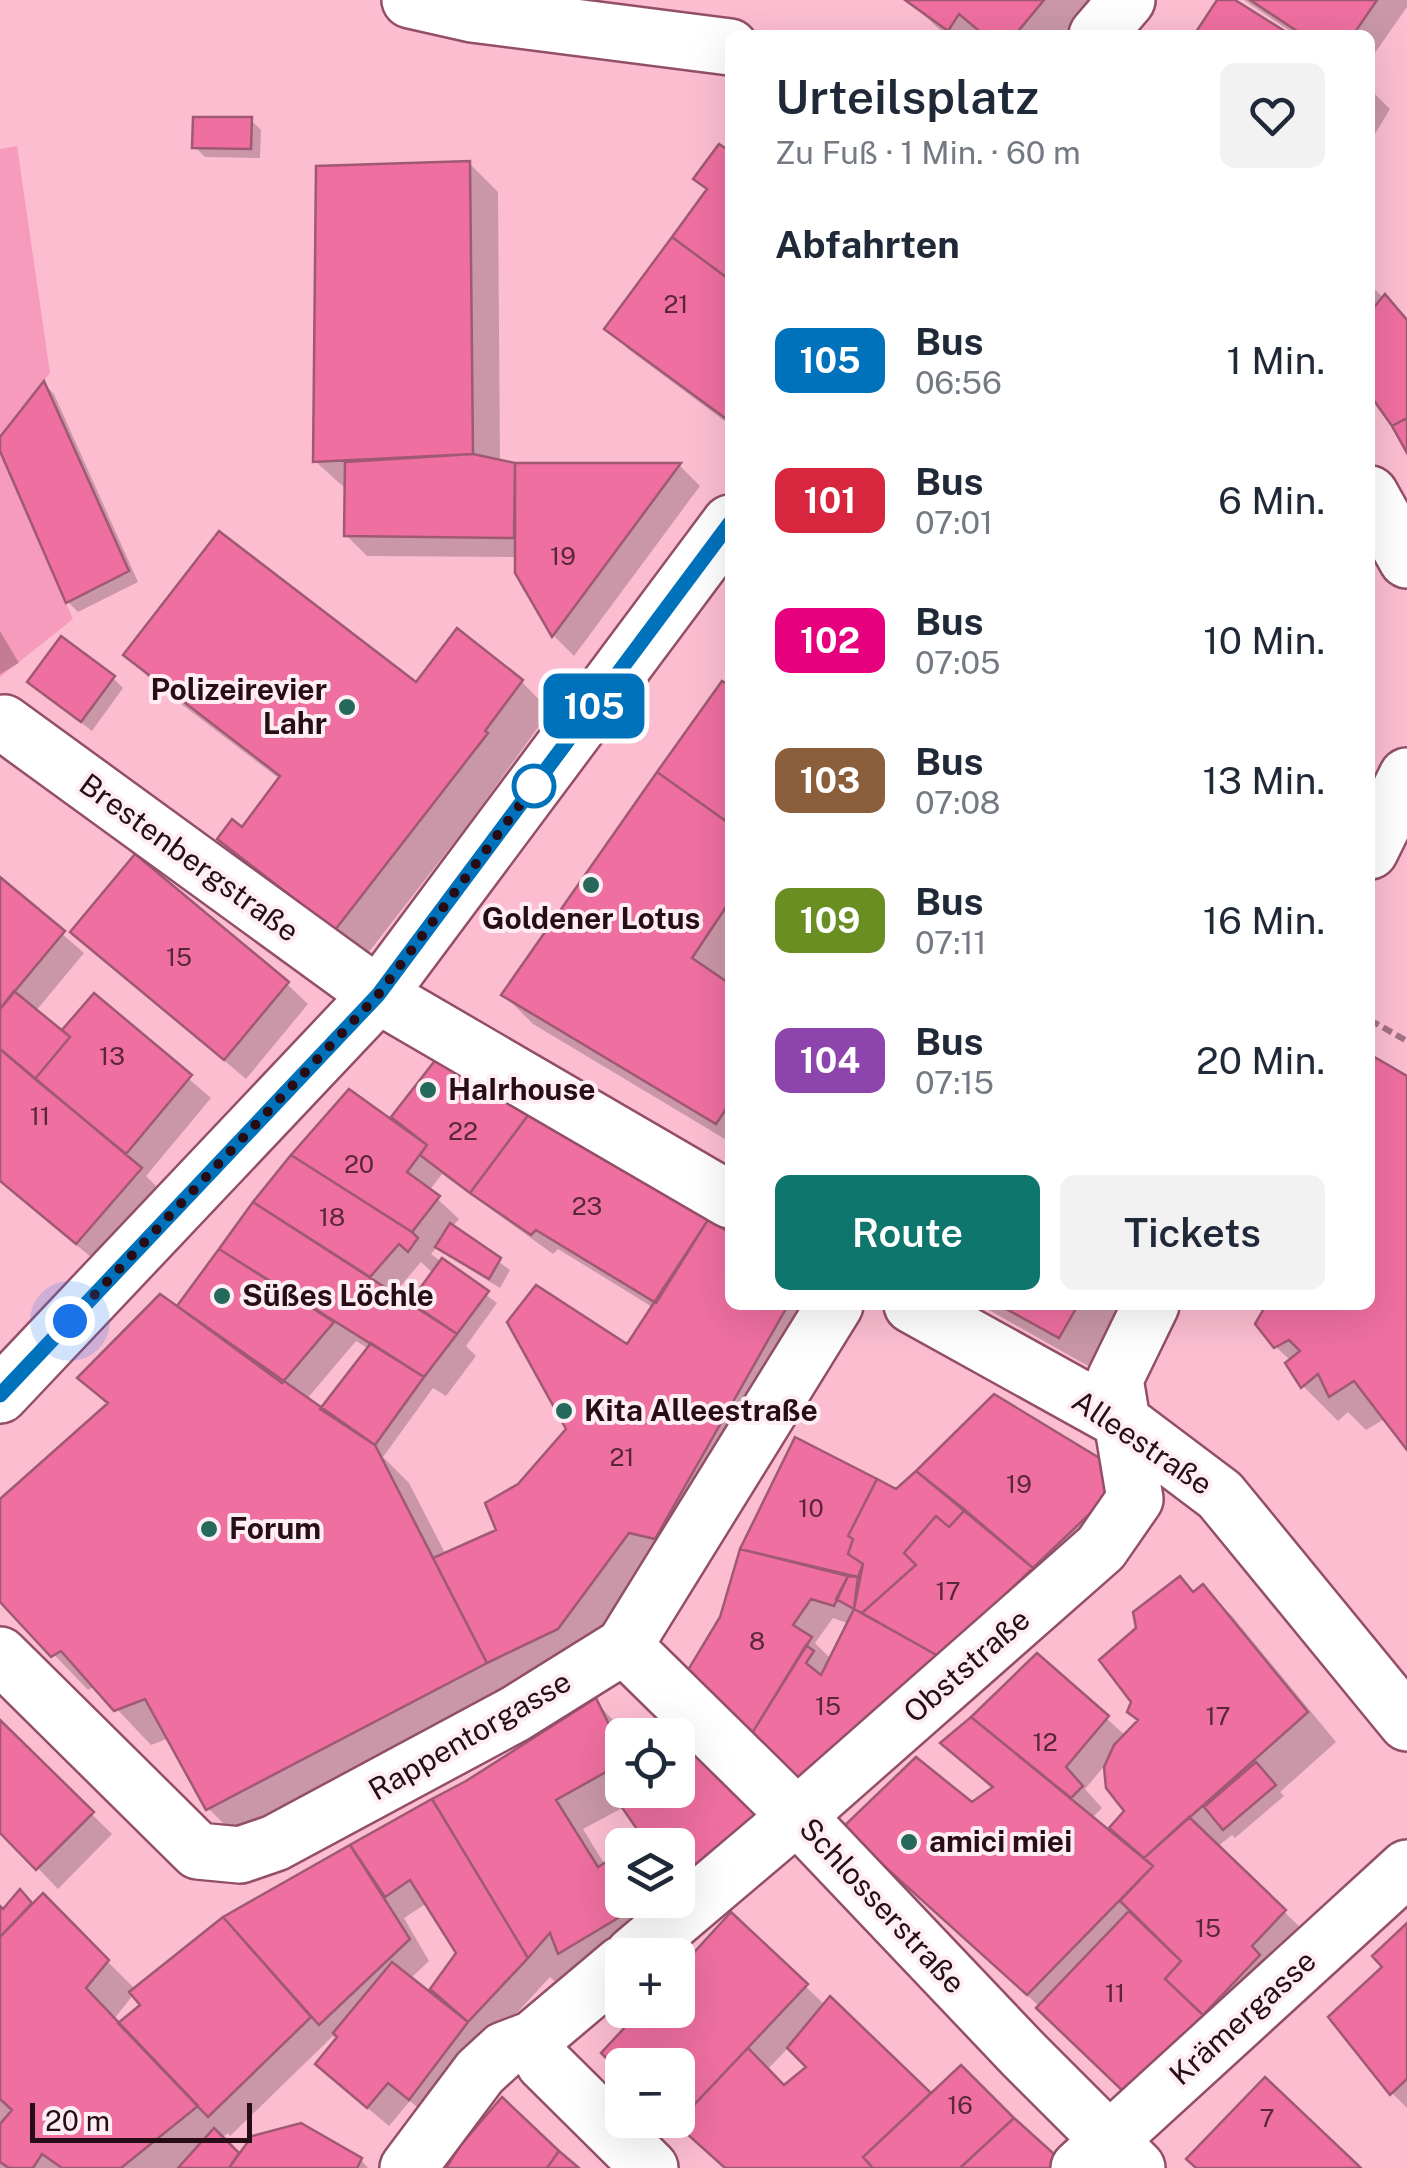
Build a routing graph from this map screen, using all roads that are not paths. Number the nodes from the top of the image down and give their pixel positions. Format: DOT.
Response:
graph roads {
  1 [pos="410,0"];
  2 [pos="1127,0"];
  3 [pos="1101,30"];
  4 [pos="725,46"];
  5 [pos="1375,503"];
  6 [pos="725,530"];
  7 [pos="1407,560"];
  8 [pos="0,724"];
  9 [pos="1407,776"];
  10 [pos="1375,840"];
  11 [pos="378,995"];
  12 [pos="725,1197"];
  13 [pos="832,1310"];
  14 [pos="921,1310"];
  15 [pos="1148,1310"];
  16 [pos="0,1395"];
  17 [pos="1122,1422"];
  18 [pos="624,1646"];
  19 [pos="0,1655"];
  20 [pos="1407,1723"];
  21 [pos="797,1816"];
  22 [pos="1407,1868"];
  23 [pos="653,1938"];
  24 [pos="605,1978"];
  25 [pos="533,2039"];
  26 [pos="1109,2158"];
  27 [pos="408,2168"];
  28 [pos="650,2168"];
  1 -- 4 [label="street"];
  2 -- 3 [label="street"];
  5 -- 7 [label="street"];
  6 -- 11 [label="street"];
  8 -- 11 [label="street, Brestenbergstraße"];
  9 -- 10 [label="street"];
  11 -- 12 [label="street"];
  11 -- 16 [label="street"];
  13 -- 18 [label="street, Rappentorgasse"];
  14 -- 17 [label="street, Alleestraße"];
  15 -- 17 [label="street, Obststraße"];
  17 -- 20 [label="street, Alleestraße"];
  17 -- 21 [label="street, Obststraße"];
  18 -- 19 [label="street, Rappentorgasse"];
  18 -- 21 [label="street, Schlosserstraße"];
  21 -- 23 [label="street, Obststraße"];
  21 -- 26 [label="street, Schlosserstraße"];
  22 -- 26 [label="street, Krämergasse"];
  24 -- 25 [label="street"];
  25 -- 27 [label="street"];
  25 -- 28 [label="street"];
}
